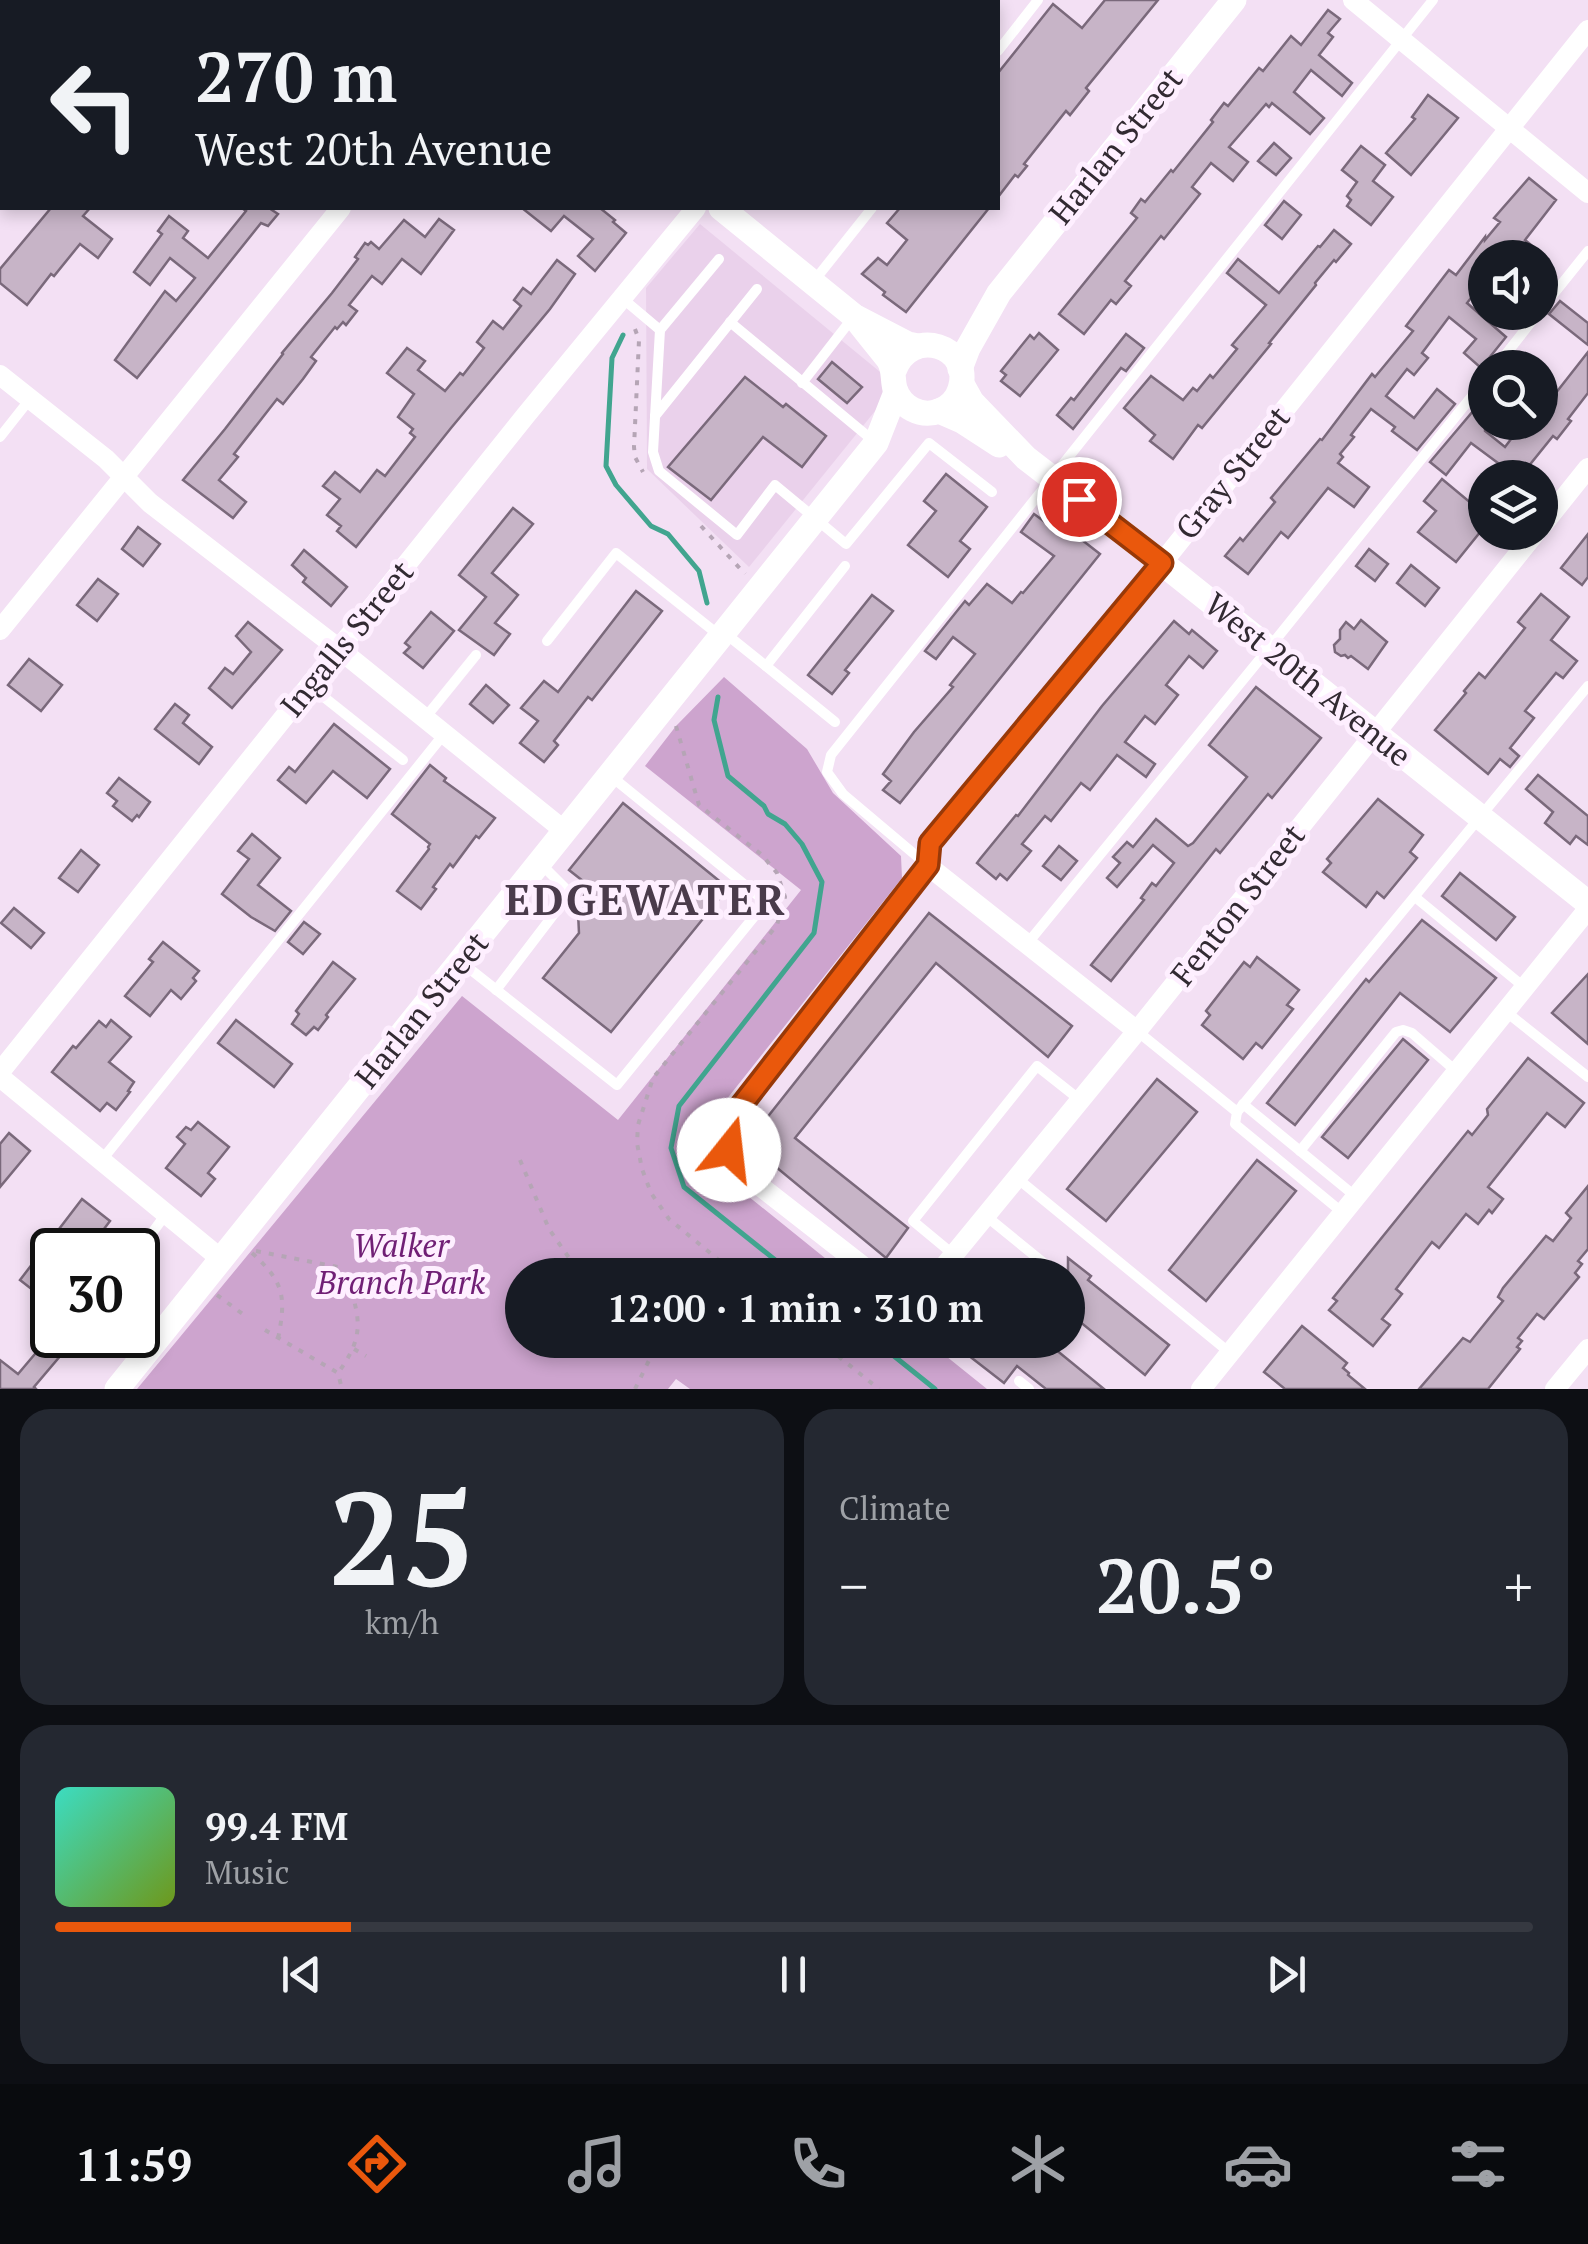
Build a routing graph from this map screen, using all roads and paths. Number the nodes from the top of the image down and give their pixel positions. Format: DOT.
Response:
graph roads {
  1 [pos="1038,0"];
  2 [pos="1234,0"];
  3 [pos="1353,0"];
  4 [pos="1433,0"];
  5 [pos="1588,30"];
  6 [pos="1402,39"];
  7 [pos="1000,48"];
  8 [pos="1508,128"];
  9 [pos="1588,193"];
  10 [pos="338,210"];
  11 [pos="694,210"];
  12 [pos="723,210"];
  13 [pos="870,210"];
  14 [pos="1588,251"];
  15 [pos="719,258"];
  16 [pos="813,282"];
  17 [pos="757,288"];
  18 [pos="1558,288"];
  19 [pos="999,293"];
  20 [pos="621,298"];
  21 [pos="854,316"];
  22 [pos="730,322"];
  23 [pos="660,330"];
  24 [pos="1525,330"];
  25 [pos="926,346"];
  26 [pos="1509,350"];
  27 [pos="961,377"];
  28 [pos="2,381"];
  29 [pos="802,382"];
  30 [pos="895,382"];
  31 [pos="30,399"];
  32 [pos="1468,401"];
  33 [pos="932,412"];
  34 [pos="655,416"];
  35 [pos="0,438"];
  36 [pos="876,443"];
  37 [pos="1026,458"];
  38 [pos="1588,468"];
  39 [pos="122,477"];
  40 [pos="1052,478"];
  41 [pos="992,492"];
  42 [pos="1558,505"];
  43 [pos="816,518"];
  44 [pos="1522,550"];
  45 [pos="1162,563"];
  46 [pos="845,566"];
  47 [pos="0,630"];
  48 [pos="723,634"];
  49 [pos="547,641"];
  50 [pos="339,648"];
  51 [pos="1270,648"];
  52 [pos="476,655"];
  53 [pos="766,666"];
  54 [pos="310,686"];
  55 [pos="1588,686"];
  56 [pos="425,718"];
  57 [pos="835,722"];
  58 [pos="676,726"];
  59 [pos="1374,733"];
  60 [pos="444,734"];
  61 [pos="403,760"];
  62 [pos="610,776"];
  63 [pos="1481,818"];
  64 [pos="566,832"];
  65 [pos="540,863"];
  66 [pos="928,865"];
  67 [pos="1415,897"];
  68 [pos="1588,906"];
  69 [pos="1027,944"];
  70 [pos="460,962"];
  71 [pos="1524,988"];
  72 [pos="496,990"];
  73 [pos="1506,1011"];
  74 [pos="1137,1031"];
  75 [pos="1457,1072"];
  76 [pos="0,1075"];
  77 [pos="1588,1077"];
  78 [pos="1080,1101"];
  79 [pos="1240,1108"];
  80 [pos="1300,1151"];
  81 [pos="520,1160"];
  82 [pos="101,1161"];
  83 [pos="1017,1178"];
  84 [pos="1350,1205"];
  85 [pos="166,1214"];
  86 [pos="986,1216"];
  87 [pos="156,1228"];
  88 [pos="954,1254"];
  89 [pos="570,1258"];
  90 [pos="716,1258"];
  91 [pos="852,1258"];
  92 [pos="951,1258"];
  93 [pos="1038,1258"];
  94 [pos="221,1259"];
  95 [pos="214,1292"];
  96 [pos="248,1318"];
  97 [pos="265,1330"];
  98 [pos="278,1339"];
  99 [pos="1588,1348"];
  100 [pos="354,1349"];
  101 [pos="1230,1353"];
  102 [pos="366,1356"];
  103 [pos="650,1358"];
  104 [pos="840,1358"];
  105 [pos="338,1373"];
  106 [pos="1019,1381"];
  107 [pos="1209,1386"];
  108 [pos="117,1389"];
  109 [pos="342,1389"];
  110 [pos="635,1389"];
  111 [pos="879,1389"];
  112 [pos="1029,1389"];
  113 [pos="1555,1389"];
  1 -- 7 [label="lane"];
  2 -- 19 [label="street, Harlan Street"];
  3 -- 6 [label="street"];
  4 -- 6 [label="lane"];
  5 -- 8 [label="street, Gray Street"];
  6 -- 8 [label="street"];
  6 -- 40 [label="lane"];
  8 -- 9 [label="street"];
  8 -- 45 [label="street, Gray Street"];
  10 -- 39 [label="street"];
  11 -- 20 [label="street, Ingalls Street"];
  12 -- 16 [label="street"];
  13 -- 16 [label="lane"];
  14 -- 18 [label="lane"];
  15 -- 23 [label="lane"];
  16 -- 21 [label="street"];
  17 -- 22 [label="lane"];
  19 -- 25 [label="street, Harlan Street"];
  19 -- 27 [label="street, Harlan Street"];
  20 -- 23 [label="lane"];
  20 -- 50 [label="street, Ingalls Street"];
  21 -- 25 [label="street"];
  21 -- 29 [label="lane"];
  21 -- 30 [label="street"];
  22 -- 29 [label="lane"];
  22 -- 34 [label="lane"];
  23 -- 34 [label="lane"];
  24 -- 26 [label="lane"];
  25 -- 27 [label="street"];
  25 -- 30 [label="street"];
  27 -- 33 [label="street"];
  27 -- 37 [label="street, West 20th Avenue"];
  28 -- 31 [label="street"];
  29 -- 36 [label="lane"];
  30 -- 33 [label="street"];
  30 -- 36 [label="street, Harlan Street"];
  31 -- 35 [label="lane"];
  31 -- 39 [label="street"];
  32 -- 51 [label="lane"];
  33 -- 36 [label="street, Harlan Street"];
  33 -- 37 [label="street, West 20th Avenue"];
  34 -- 43 [label="lane"];
  36 -- 43 [label="street, Harlan Street"];
  37 -- 40 [label="street, West 20th Avenue"];
  38 -- 42 [label="street, Fenton Street"];
  39 -- 47 [label="street"];
  39 -- 50 [label="street"];
  40 -- 45 [label="street, West 20th Avenue"];
  40 -- 66 [label="lane"];
  41 -- 43 [label="lane"];
  43 -- 48 [label="street, Harlan Street"];
  44 -- 59 [label="street, Fenton Street"];
  45 -- 51 [label="street, West 20th Avenue"];
  45 -- 66 [label="street, Gray Street"];
  46 -- 53 [label="lane"];
  48 -- 49 [label="lane"];
  48 -- 53 [label="lane"];
  48 -- 62 [label="street, Harlan Street"];
  50 -- 54 [label="street, Ingalls Street"];
  50 -- 56 [label="street"];
  51 -- 59 [label="street, West 20th Avenue"];
  51 -- 69 [label="lane"];
  52 -- 56 [label="lane"];
  53 -- 57 [label="lane"];
  54 -- 61 [label="lane"];
  54 -- 76 [label="street, Ingalls Street"];
  55 -- 63 [label="lane"];
  56 -- 60 [label="street"];
  58 -- 90 [label="path"];
  59 -- 63 [label="street, West 20th Avenue"];
  59 -- 74 [label="street, Fenton Street"];
  60 -- 64 [label="street"];
  60 -- 82 [label="lane"];
  62 -- 64 [label="street, Harlan Street"];
  62 -- 72 [label="lane"];
  63 -- 67 [label="lane"];
  63 -- 68 [label="street, West 20th Avenue"];
  64 -- 65 [label="street, Harlan Street"];
  65 -- 70 [label="street, Harlan Street"];
  65 -- 72 [label="lane"];
  66 -- 69 [label="street"];
  66 -- 91 [label="street, Gray Street"];
  67 -- 71 [label="lane"];
  67 -- 79 [label="lane"];
  68 -- 71 [label="street"];
  69 -- 74 [label="street"];
  70 -- 72 [label="lane"];
  70 -- 94 [label="street, Harlan Street"];
  71 -- 73 [label="street"];
  73 -- 75 [label="street"];
  73 -- 77 [label="lane"];
  74 -- 78 [label="street, Fenton Street"];
  74 -- 79 [label="lane"];
  75 -- 80 [label="lane"];
  75 -- 84 [label="street"];
  76 -- 82 [label="street"];
  78 -- 83 [label="street, Fenton Street"];
  78 -- 88 [label="lane"];
  79 -- 80 [label="lane"];
  79 -- 84 [label="lane"];
  80 -- 84 [label="lane"];
  81 -- 89 [label="path"];
  82 -- 85 [label="street"];
  83 -- 86 [label="street, Fenton Street"];
  83 -- 101 [label="lane"];
  84 -- 101 [label="street"];
  85 -- 87 [label="lane"];
  85 -- 94 [label="street"];
  86 -- 88 [label="street, Fenton Street"];
  86 -- 93 [label="lane"];
  88 -- 92 [label="street, Fenton Street"];
  94 -- 108 [label="street, Harlan Street"];
  95 -- 96 [label="path"];
  97 -- 98 [label="path"];
  98 -- 100 [label="path"];
  98 -- 105 [label="path"];
  99 -- 113 [label="street"];
  100 -- 102 [label="path"];
  100 -- 105 [label="path"];
  101 -- 107 [label="street"];
  103 -- 110 [label="path"];
  104 -- 111 [label="path"];
  105 -- 109 [label="path"];
  106 -- 112 [label="lane"];
}
